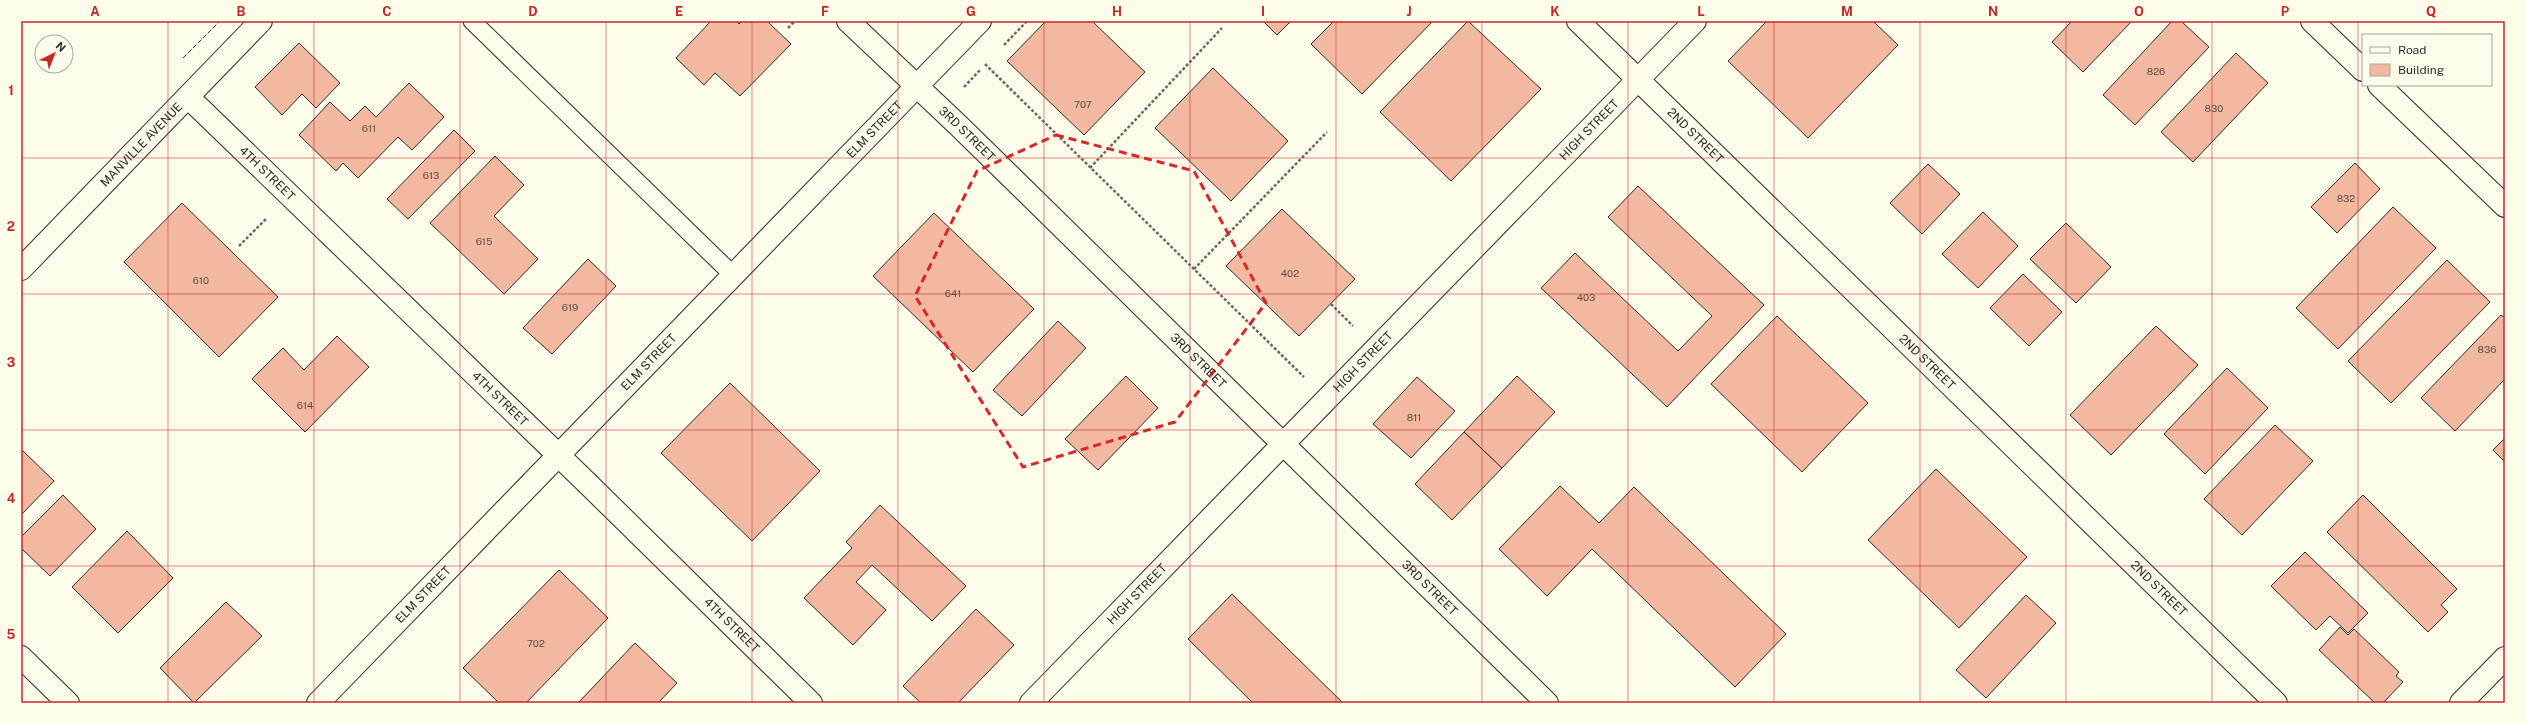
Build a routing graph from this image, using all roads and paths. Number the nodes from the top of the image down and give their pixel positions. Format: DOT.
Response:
graph roads {
  1 [pos="261,21"];
  2 [pos="472,21"];
  3 [pos="795,21"];
  4 [pos="848,21"];
  5 [pos="980,21"];
  6 [pos="1027,21"];
  7 [pos="1578,21"];
  8 [pos="1695,21"];
  9 [pos="2312,21"];
  10 [pos="788,28"];
  11 [pos="1222,28"];
  12 [pos="1001,48"];
  13 [pos="990,59"];
  14 [pos="985,64"];
  15 [pos="2362,69"];
  16 [pos="1638,79"];
  17 [pos="916,86"];
  18 [pos="2380,86"];
  19 [pos="960,92"];
  20 [pos="188,97"];
  21 [pos="1327,132"];
  22 [pos="1090,168"];
  23 [pos="2505,206"];
  24 [pos="267,218"];
  25 [pos="239,246"];
  26 [pos="21,269"];
  27 [pos="1194,269"];
  28 [pos="733,275"];
  29 [pos="1331,304"];
  30 [pos="1355,327"];
  31 [pos="1306,378"];
  32 [pos="1283,444"];
  33 [pos="559,455"];
  34 [pos="21,658"];
  35 [pos="2505,658"];
  36 [pos="68,703"];
  37 [pos="318,703"];
  38 [pos="811,703"];
  39 [pos="1031,703"];
  40 [pos="1547,703"];
  41 [pos="2276,703"];
  42 [pos="2462,703"];
  1 -- 20 [label="street, MANVILLE AVENUE"];
  2 -- 28 [label="lane"];
  3 -- 10 [label="path"];
  4 -- 17 [label="street, 3RD STREET"];
  5 -- 17 [label="street, ELM STREET"];
  6 -- 12 [label="path"];
  7 -- 16 [label="street, 2ND STREET"];
  8 -- 16 [label="street, HIGH STREET"];
  9 -- 15 [label="street"];
  11 -- 22 [label="path"];
  13 -- 14 [label="path"];
  14 -- 19 [label="path"];
  14 -- 22 [label="path"];
  16 -- 32 [label="street, HIGH STREET"];
  16 -- 41 [label="street, 2ND STREET"];
  17 -- 28 [label="street, ELM STREET"];
  17 -- 32 [label="street, 3RD STREET"];
  18 -- 23 [label="street"];
  20 -- 26 [label="street, MANVILLE AVENUE"];
  20 -- 33 [label="street, 4TH STREET"];
  21 -- 27 [label="path"];
  22 -- 27 [label="path"];
  24 -- 25 [label="path"];
  27 -- 31 [label="path"];
  28 -- 33 [label="street, ELM STREET"];
  29 -- 30 [label="path"];
  32 -- 39 [label="street, HIGH STREET"];
  32 -- 40 [label="street, 3RD STREET"];
  33 -- 37 [label="street, ELM STREET"];
  33 -- 38 [label="street, 4TH STREET"];
  34 -- 36 [label="street"];
  35 -- 42 [label="street"];
}
